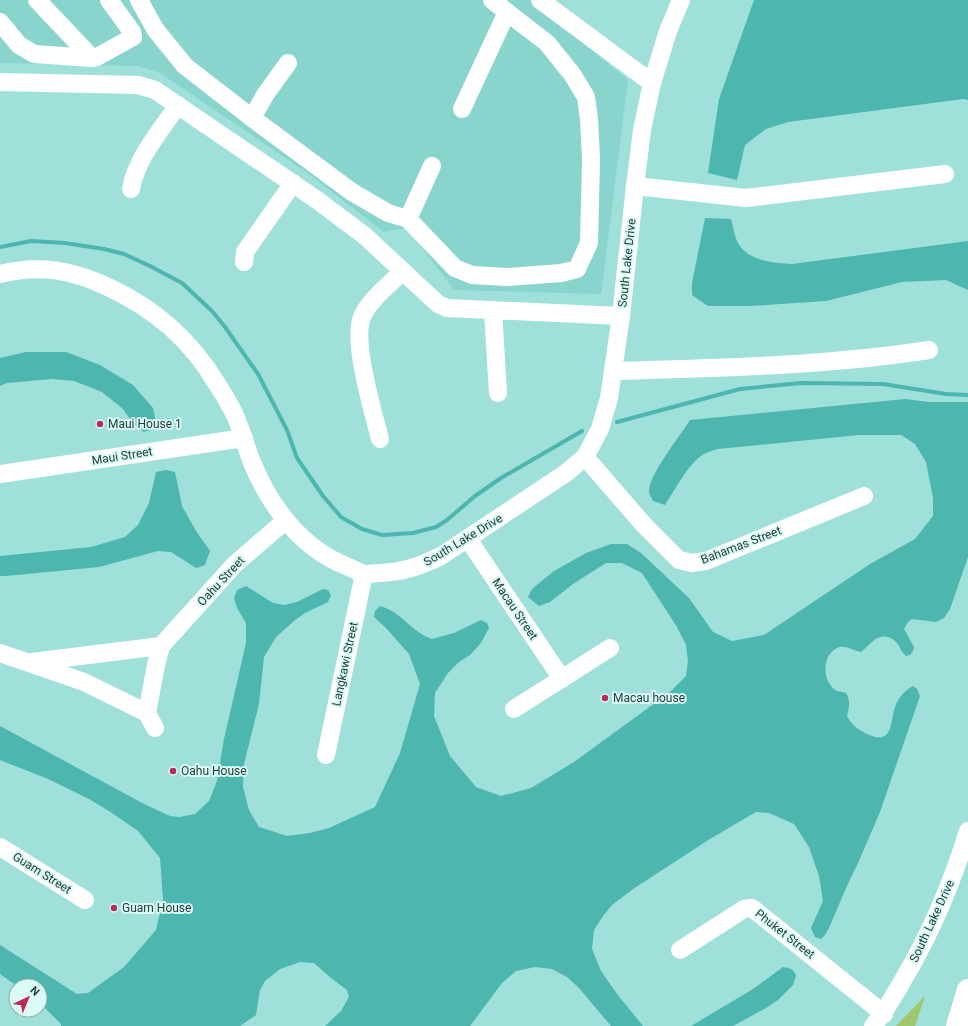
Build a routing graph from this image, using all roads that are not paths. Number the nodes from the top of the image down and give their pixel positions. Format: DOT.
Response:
graph roads {
  1 [pos="37,0"];
  2 [pos="109,0"];
  3 [pos="139,0"];
  4 [pos="492,0"];
  5 [pos="540,0"];
  6 [pos="681,0"];
  7 [pos="507,12"];
  8 [pos="0,22"];
  9 [pos="92,58"];
  10 [pos="288,63"];
  11 [pos="0,82"];
  12 [pos="652,83"];
  13 [pos="178,105"];
  14 [pos="462,109"];
  15 [pos="252,118"];
  16 [pos="432,166"];
  17 [pos="945,174"];
  18 [pos="293,183"];
  19 [pos="635,186"];
  20 [pos="131,189"];
  21 [pos="408,219"];
  22 [pos="244,262"];
  23 [pos="403,271"];
  24 [pos="0,274"];
  25 [pos="493,311"];
  26 [pos="621,316"];
  27 [pos="929,350"];
  28 [pos="613,371"];
  29 [pos="498,393"];
  30 [pos="244,438"];
  31 [pos="380,439"];
  32 [pos="585,457"];
  33 [pos="0,474"];
  34 [pos="864,496"];
  35 [pos="285,521"];
  36 [pos="468,539"];
  37 [pos="364,574"];
  38 [pos="161,646"];
  39 [pos="610,648"];
  40 [pos="0,653"];
  41 [pos="28,662"];
  42 [pos="562,678"];
  43 [pos="514,709"];
  44 [pos="326,755"];
  45 [pos="968,831"];
  46 [pos="0,847"];
  47 [pos="85,900"];
  48 [pos="680,950"];
  49 [pos="968,990"];
  50 [pos="878,1020"];
  51 [pos="956,1026"];
  1 -- 9 [label="street"];
  2 -- 9 [label="street"];
  3 -- 15 [label="street"];
  4 -- 7 [label="street"];
  5 -- 12 [label="street"];
  6 -- 12 [label="street, South Lake Drive"];
  7 -- 14 [label="street"];
  7 -- 21 [label="street"];
  8 -- 9 [label="street"];
  10 -- 15 [label="street"];
  11 -- 13 [label="street"];
  12 -- 19 [label="street, South Lake Drive"];
  13 -- 18 [label="street"];
  13 -- 20 [label="street"];
  15 -- 21 [label="street"];
  16 -- 21 [label="street"];
  17 -- 19 [label="street"];
  18 -- 22 [label="street"];
  18 -- 23 [label="street"];
  19 -- 26 [label="street, South Lake Drive"];
  23 -- 25 [label="street"];
  23 -- 31 [label="street"];
  24 -- 30 [label="street, South Lake Drive"];
  25 -- 26 [label="street"];
  25 -- 29 [label="street"];
  26 -- 28 [label="street, South Lake Drive"];
  27 -- 28 [label="street"];
  28 -- 32 [label="street, South Lake Drive"];
  30 -- 33 [label="street, Maui Street"];
  30 -- 35 [label="street, South Lake Drive"];
  32 -- 34 [label="street, Bahamas Street"];
  32 -- 36 [label="street, South Lake Drive"];
  35 -- 37 [label="street, South Lake Drive"];
  35 -- 38 [label="street, Oahu Street"];
  36 -- 37 [label="street, South Lake Drive"];
  36 -- 42 [label="street, Macau Street"];
  37 -- 44 [label="street, Langkawi Street"];
  38 -- 41 [label="street"];
  38 -- 41 [label="street"];
  39 -- 42 [label="street"];
  40 -- 41 [label="street"];
  42 -- 43 [label="street"];
  45 -- 50 [label="street, South Lake Drive"];
  46 -- 47 [label="street, Guam Street"];
  48 -- 50 [label="street, Phuket Street"];
  49 -- 51 [label="highway"];
}
